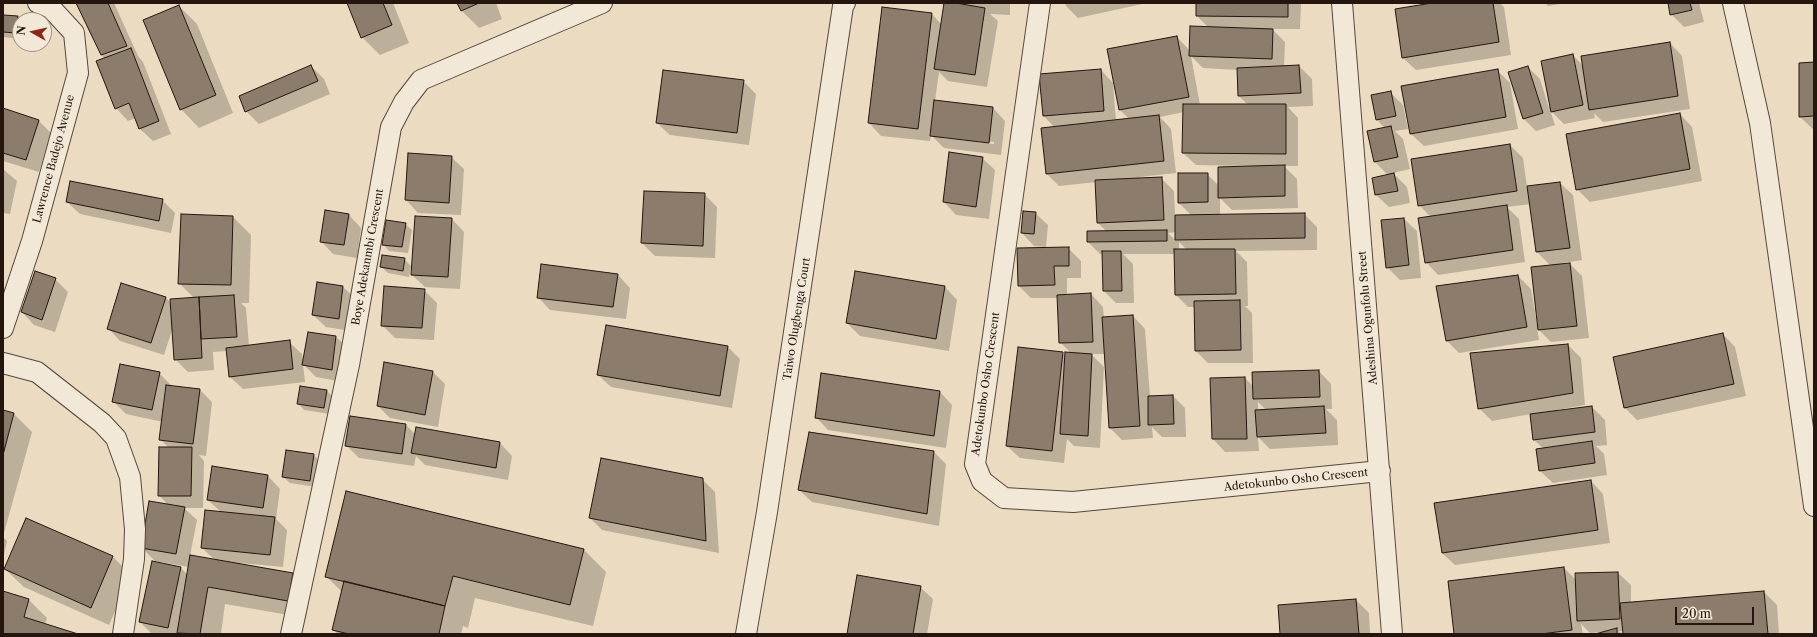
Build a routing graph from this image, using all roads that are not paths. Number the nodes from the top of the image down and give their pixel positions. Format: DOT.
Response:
graph roads {
  1 [pos="38,3"];
  2 [pos="602,3"];
  3 [pos="845,3"];
  4 [pos="1040,3"];
  5 [pos="1342,3"];
  6 [pos="1732,3"];
  7 [pos="3,328"];
  8 [pos="3,363"];
  9 [pos="1380,471"];
  10 [pos="1814,506"];
  11 [pos="123,634"];
  12 [pos="291,634"];
  13 [pos="746,634"];
  14 [pos="1392,634"];
  1 -- 7 [label="street, Lawrence Badejo Avenue"];
  2 -- 12 [label="street, Boye Adekanmbi Crescent"];
  3 -- 13 [label="street, Taiwo Olugbenga Court"];
  4 -- 9 [label="street, Adetokunbo Osho Crescent"];
  5 -- 9 [label="street, Adeshina Ogunfolu Street"];
  6 -- 10 [label="street"];
  8 -- 11 [label="street"];
  9 -- 14 [label="street, Adeshina Ogunfolu Street"];
}
